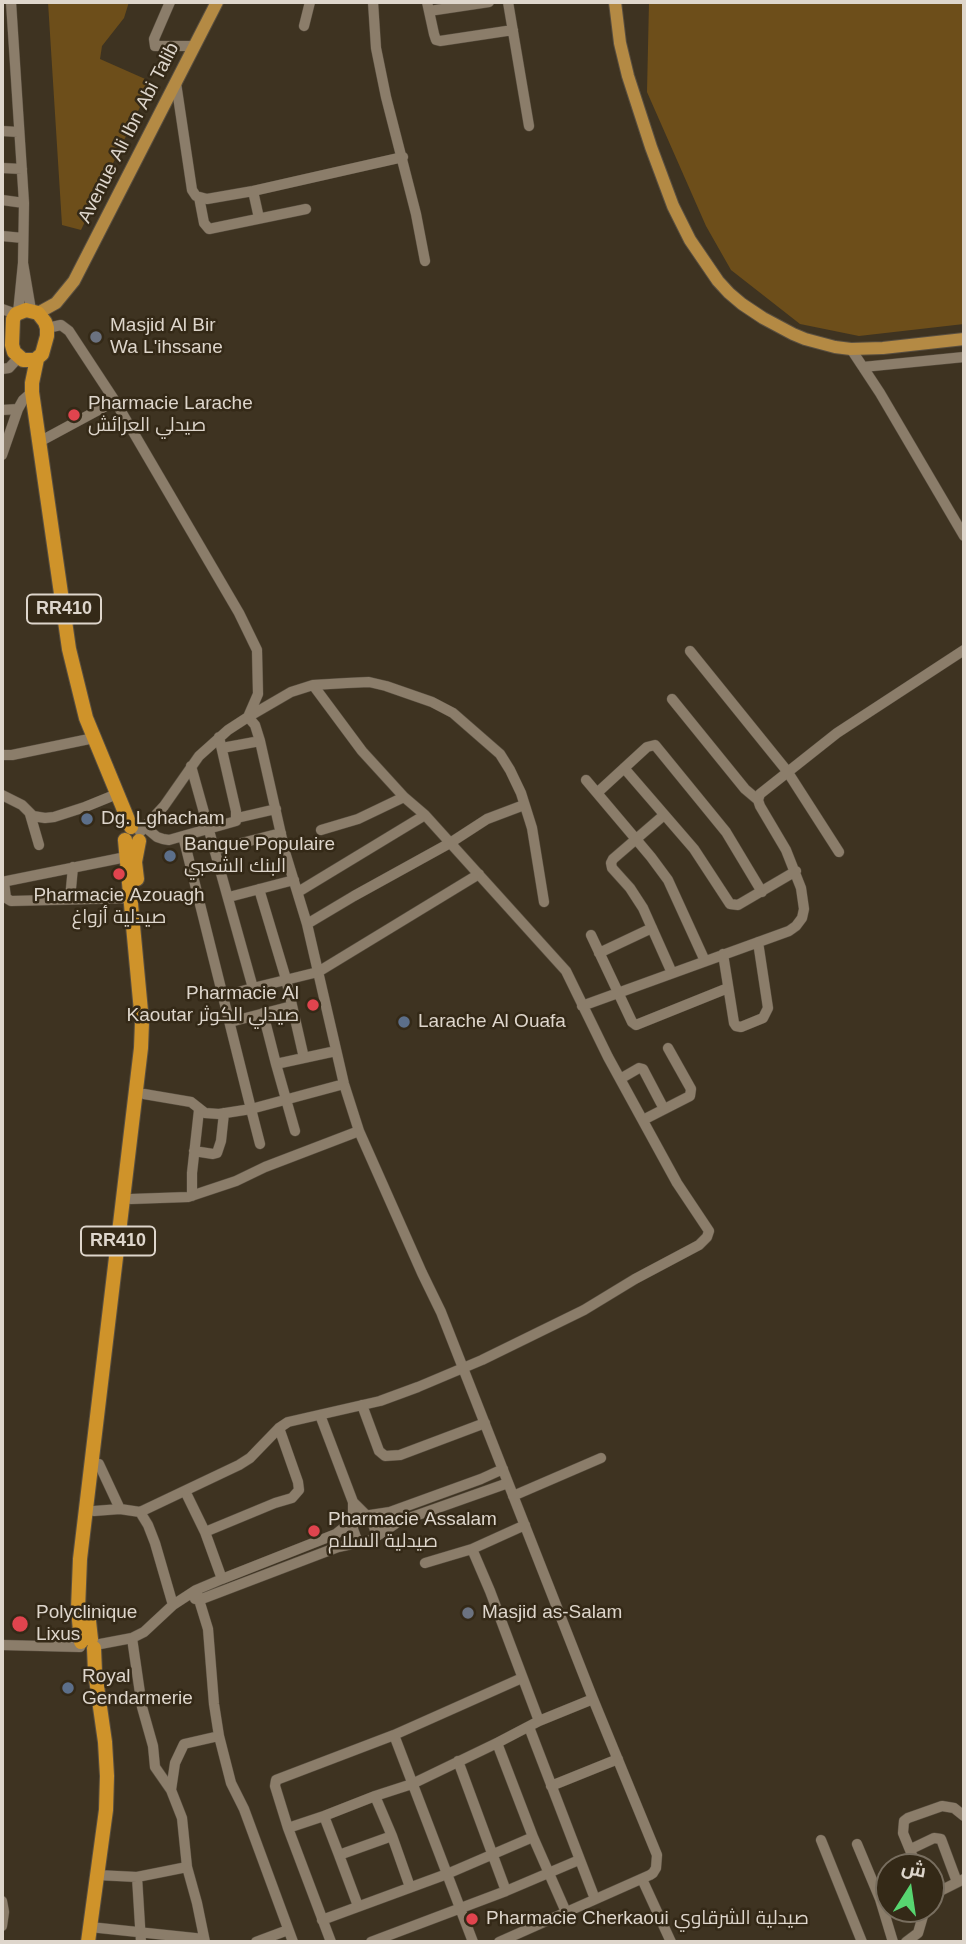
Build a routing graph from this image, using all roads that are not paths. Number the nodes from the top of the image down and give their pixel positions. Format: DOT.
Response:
graph roads {
  1 [pos="11,2"];
  2 [pos="170,2"];
  3 [pos="217,2"];
  4 [pos="310,2"];
  5 [pos="373,2"];
  6 [pos="489,2"];
  7 [pos="508,2"];
  8 [pos="615,2"];
  9 [pos="428,7"];
  10 [pos="304,26"];
  11 [pos="513,30"];
  12 [pos="195,46"];
  13 [pos="176,83"];
  14 [pos="529,126"];
  15 [pos="2,131"];
  16 [pos="18,132"];
  17 [pos="403,157"];
  18 [pos="2,168"];
  19 [pos="22,169"];
  20 [pos="253,191"];
  21 [pos="198,197"];
  22 [pos="2,200"];
  23 [pos="24,203"];
  24 [pos="306,209"];
  25 [pos="259,218"];
  26 [pos="2,236"];
  27 [pos="23,238"];
  28 [pos="425,261"];
  29 [pos="28,315"];
  30 [pos="964,340"];
  31 [pos="851,349"];
  32 [pos="19,357"];
  33 [pos="964,357"];
  34 [pos="37,359"];
  35 [pos="863,367"];
  36 [pos="2,369"];
  37 [pos="32,387"];
  38 [pos="115,401"];
  39 [pos="18,409"];
  40 [pos="2,410"];
  41 [pos="39,442"];
  42 [pos="2,452"];
  43 [pos="964,536"];
  44 [pos="964,650"];
  45 [pos="690,651"];
  46 [pos="313,685"];
  47 [pos="672,699"];
  48 [pos="248,717"];
  49 [pos="94,738"];
  50 [pos="260,741"];
  51 [pos="221,743"];
  52 [pos="2,755"];
  53 [pos="191,766"];
  54 [pos="624,768"];
  55 [pos="787,771"];
  56 [pos="586,780"];
  57 [pos="597,793"];
  58 [pos="117,794"];
  59 [pos="2,795"];
  60 [pos="404,797"];
  61 [pos="758,800"];
  62 [pos="524,805"];
  63 [pos="276,809"];
  64 [pos="30,814"];
  65 [pos="425,815"];
  66 [pos="664,815"];
  67 [pos="237,818"];
  68 [pos="208,829"];
  69 [pos="321,830"];
  70 [pos="136,833"];
  71 [pos="281,833"];
  72 [pos="183,836"];
  73 [pos="636,839"];
  74 [pos="450,843"];
  75 [pos="39,845"];
  76 [pos="214,850"];
  77 [pos="839,852"];
  78 [pos="126,857"];
  79 [pos="72,867"];
  80 [pos="796,871"];
  81 [pos="479,874"];
  82 [pos="294,880"];
  83 [pos="3,882"];
  84 [pos="259,889"];
  85 [pos="298,892"];
  86 [pos="762,892"];
  87 [pos="229,897"];
  88 [pos="131,898"];
  89 [pos="70,899"];
  90 [pos="544,902"];
  91 [pos="307,924"];
  92 [pos="652,928"];
  93 [pos="591,935"];
  94 [pos="758,942"];
  95 [pos="599,953"];
  96 [pos="723,954"];
  97 [pos="705,961"];
  98 [pos="318,972"];
  99 [pos="671,973"];
  100 [pos="286,979"];
  101 [pos="253,988"];
  102 [pos="728,988"];
  103 [pos="618,992"];
  104 [pos="224,996"];
  105 [pos="292,1006"];
  106 [pos="582,1006"];
  107 [pos="263,1013"];
  108 [pos="230,1022"];
  109 [pos="668,1048"];
  110 [pos="336,1051"];
  111 [pos="304,1058"];
  112 [pos="276,1064"];
  113 [pos="620,1079"];
  114 [pos="344,1084"];
  115 [pos="144,1094"];
  116 [pos="287,1100"];
  117 [pos="251,1109"];
  118 [pos="664,1109"];
  119 [pos="200,1110"];
  120 [pos="224,1113"];
  121 [pos="643,1120"];
  122 [pos="295,1131"];
  123 [pos="359,1131"];
  124 [pos="260,1144"];
  125 [pos="194,1151"];
  126 [pos="192,1196"];
  127 [pos="131,1199"];
  128 [pos="462,1367"];
  129 [pos="362,1405"];
  130 [pos="320,1415"];
  131 [pos="485,1423"];
  132 [pos="279,1428"];
  133 [pos="601,1458"];
  134 [pos="99,1464"];
  135 [pos="503,1469"];
  136 [pos="508,1483"];
  137 [pos="186,1491"];
  138 [pos="513,1496"];
  139 [pos="353,1502"];
  140 [pos="120,1509"];
  141 [pos="94,1511"];
  142 [pos="140,1512"];
  143 [pos="368,1516"];
  144 [pos="352,1522"];
  145 [pos="525,1525"];
  146 [pos="205,1532"];
  147 [pos="374,1538"];
  148 [pos="358,1543"];
  149 [pos="472,1549"];
  150 [pos="425,1563"];
  151 [pos="222,1579"];
  152 [pos="197,1595"];
  153 [pos="173,1605"];
  154 [pos="132,1637"];
  155 [pos="2,1644"];
  156 [pos="87,1645"];
  157 [pos="522,1678"];
  158 [pos="593,1699"];
  159 [pos="539,1721"];
  160 [pos="529,1727"];
  161 [pos="394,1735"];
  162 [pos="219,1736"];
  163 [pos="498,1743"];
  164 [pos="618,1759"];
  165 [pos="458,1761"];
  166 [pos="412,1784"];
  167 [pos="551,1786"];
  168 [pos="171,1790"];
  169 [pos="375,1796"];
  170 [pos="324,1816"];
  171 [pos="964,1816"];
  172 [pos="288,1828"];
  173 [pos="392,1836"];
  174 [pos="533,1837"];
  175 [pos="821,1840"];
  176 [pos="857,1844"];
  177 [pos="911,1849"];
  178 [pos="912,1853"];
  179 [pos="492,1854"];
  180 [pos="339,1855"];
  181 [pos="579,1860"];
  182 [pos="187,1867"];
  183 [pos="549,1871"];
  184 [pos="447,1874"];
  185 [pos="97,1875"];
  186 [pos="137,1877"];
  187 [pos="642,1879"];
  188 [pos="961,1880"];
  189 [pos="410,1888"];
  190 [pos="945,1888"];
  191 [pos="506,1892"];
  192 [pos="595,1899"];
  193 [pos="2,1901"];
  194 [pos="358,1906"];
  195 [pos="461,1909"];
  196 [pos="566,1912"];
  197 [pos="322,1920"];
  198 [pos="921,1923"];
  199 [pos="2,1926"];
  200 [pos="90,1927"];
  201 [pos="288,1930"];
  202 [pos="140,1937"];
  203 [pos="204,1941"];
  204 [pos="80,1942"];
  205 [pos="89,1942"];
  206 [pos="257,1942"];
  207 [pos="293,1942"];
  208 [pos="331,1942"];
  209 [pos="371,1942"];
  210 [pos="473,1942"];
  211 [pos="499,1942"];
  212 [pos="671,1942"];
  213 [pos="862,1942"];
  214 [pos="893,1942"];
  215 [pos="906,1942"];
  1 -- 16 [label="street"];
  2 -- 12 [label="street"];
  3 -- 12 [label="main road, Avenue Ali Ibn Abi Talib"];
  4 -- 10 [label="street"];
  5 -- 17 [label="street"];
  6 -- 9 [label="street"];
  7 -- 11 [label="street"];
  8 -- 31 [label="main road"];
  9 -- 11 [label="street"];
  11 -- 14 [label="street"];
  12 -- 13 [label="main road, Avenue Ali Ibn Abi Talib"];
  13 -- 21 [label="street"];
  13 -- 29 [label="main road, Avenue Ali Ibn Abi Talib"];
  15 -- 16 [label="street"];
  16 -- 19 [label="street"];
  17 -- 20 [label="street"];
  17 -- 28 [label="street"];
  18 -- 19 [label="street"];
  19 -- 23 [label="street"];
  20 -- 21 [label="street"];
  20 -- 25 [label="street"];
  21 -- 25 [label="street"];
  22 -- 23 [label="street"];
  23 -- 27 [label="street"];
  24 -- 25 [label="street"];
  26 -- 27 [label="street"];
  27 -- 29 [label="street"];
  29 -- 32 [label="highway, RR410"];
  29 -- 34 [label="highway, RR410"];
  29 -- 38 [label="street"];
  30 -- 31 [label="main road"];
  31 -- 35 [label="street"];
  32 -- 34 [label="highway"];
  32 -- 36 [label="street"];
  32 -- 37 [label="highway, RR410"];
  33 -- 35 [label="street"];
  34 -- 37 [label="highway, RR410"];
  35 -- 43 [label="street"];
  37 -- 39 [label="street"];
  37 -- 41 [label="highway, RR410"];
  38 -- 41 [label="street"];
  38 -- 48 [label="street"];
  39 -- 40 [label="street"];
  39 -- 42 [label="street"];
  41 -- 49 [label="highway, RR410"];
  44 -- 55 [label="street"];
  45 -- 55 [label="street"];
  46 -- 48 [label="street"];
  46 -- 60 [label="street"];
  46 -- 62 [label="street"];
  47 -- 61 [label="street"];
  48 -- 50 [label="street"];
  48 -- 51 [label="street"];
  49 -- 52 [label="street"];
  49 -- 58 [label="highway, RR410"];
  50 -- 51 [label="street"];
  50 -- 63 [label="street"];
  51 -- 53 [label="street"];
  51 -- 67 [label="street"];
  53 -- 68 [label="street"];
  53 -- 70 [label="street"];
  54 -- 57 [label="street"];
  54 -- 66 [label="street"];
  54 -- 86 [label="street"];
  55 -- 61 [label="street"];
  55 -- 77 [label="street"];
  56 -- 57 [label="street"];
  57 -- 73 [label="street"];
  58 -- 64 [label="street"];
  58 -- 70 [label="highway, RR410"];
  59 -- 64 [label="street"];
  60 -- 65 [label="street"];
  60 -- 69 [label="street"];
  61 -- 80 [label="street"];
  62 -- 74 [label="street"];
  62 -- 90 [label="street"];
  63 -- 67 [label="street"];
  63 -- 71 [label="street"];
  64 -- 75 [label="street"];
  65 -- 74 [label="street"];
  65 -- 85 [label="street"];
  66 -- 73 [label="street"];
  66 -- 86 [label="street"];
  67 -- 68 [label="street"];
  68 -- 72 [label="street"];
  68 -- 76 [label="street"];
  70 -- 72 [label="street"];
  70 -- 78 [label="highway, RR410"];
  70 -- 115 [label="highway, RR410"];
  71 -- 76 [label="street"];
  71 -- 82 [label="street"];
  72 -- 104 [label="street"];
  73 -- 92 [label="street"];
  73 -- 97 [label="street"];
  74 -- 81 [label="street"];
  74 -- 91 [label="street"];
  76 -- 87 [label="street"];
  78 -- 79 [label="street"];
  78 -- 88 [label="highway, RR410"];
  79 -- 83 [label="street"];
  79 -- 89 [label="street"];
  80 -- 86 [label="street"];
  80 -- 94 [label="street"];
  81 -- 98 [label="street"];
  81 -- 106 [label="street"];
  82 -- 84 [label="street"];
  82 -- 85 [label="street"];
  83 -- 89 [label="street"];
  84 -- 87 [label="street"];
  84 -- 100 [label="street"];
  85 -- 91 [label="street"];
  87 -- 101 [label="street"];
  88 -- 89 [label="street"];
  88 -- 156 [label="highway, RR410"];
  91 -- 98 [label="street"];
  92 -- 95 [label="street"];
  92 -- 99 [label="street"];
  93 -- 95 [label="street"];
  94 -- 96 [label="street"];
  94 -- 102 [label="street"];
  95 -- 103 [label="street"];
  96 -- 97 [label="street"];
  96 -- 102 [label="street"];
  97 -- 99 [label="street"];
  98 -- 100 [label="street"];
  98 -- 110 [label="street"];
  99 -- 103 [label="street"];
  100 -- 101 [label="street"];
  100 -- 105 [label="street"];
  101 -- 104 [label="street"];
  102 -- 103 [label="street"];
  103 -- 106 [label="street"];
  104 -- 108 [label="street"];
  105 -- 107 [label="street"];
  105 -- 111 [label="street"];
  106 -- 113 [label="street"];
  107 -- 108 [label="street"];
  107 -- 112 [label="street"];
  108 -- 117 [label="street"];
  109 -- 118 [label="street"];
  110 -- 111 [label="street"];
  110 -- 114 [label="street"];
  111 -- 112 [label="street"];
  112 -- 116 [label="street"];
  113 -- 118 [label="street"];
  113 -- 121 [label="street"];
  114 -- 116 [label="street"];
  114 -- 123 [label="street"];
  115 -- 119 [label="street"];
  115 -- 127 [label="highway, RR410"];
  116 -- 117 [label="street"];
  116 -- 122 [label="street"];
  117 -- 120 [label="street"];
  117 -- 124 [label="street"];
  118 -- 121 [label="street"];
  119 -- 120 [label="street"];
  119 -- 125 [label="street"];
  120 -- 125 [label="street"];
  121 -- 128 [label="street"];
  123 -- 126 [label="street"];
  123 -- 128 [label="street"];
  125 -- 126 [label="street"];
  126 -- 127 [label="street"];
  127 -- 134 [label="highway, RR410"];
  128 -- 129 [label="street"];
  128 -- 131 [label="street"];
  129 -- 130 [label="street"];
  129 -- 131 [label="street"];
  130 -- 132 [label="street"];
  130 -- 139 [label="street"];
  131 -- 135 [label="street"];
  132 -- 137 [label="street"];
  132 -- 146 [label="street"];
  133 -- 138 [label="street"];
  134 -- 140 [label="street"];
  134 -- 141 [label="highway, RR410"];
  135 -- 136 [label="street"];
  135 -- 143 [label="street"];
  136 -- 138 [label="street"];
  136 -- 147 [label="street"];
  137 -- 142 [label="street"];
  137 -- 146 [label="street"];
  138 -- 145 [label="street"];
  139 -- 143 [label="street"];
  139 -- 144 [label="street"];
  140 -- 141 [label="street"];
  140 -- 142 [label="street"];
  141 -- 156 [label="highway, RR410"];
  142 -- 153 [label="street"];
  143 -- 144 [label="street"];
  143 -- 147 [label="street"];
  144 -- 148 [label="street"];
  144 -- 151 [label="street"];
  145 -- 149 [label="street"];
  145 -- 158 [label="street"];
  146 -- 151 [label="street"];
  147 -- 148 [label="street"];
  148 -- 152 [label="street"];
  149 -- 150 [label="street"];
  149 -- 157 [label="street"];
  151 -- 152 [label="street"];
  152 -- 153 [label="street"];
  152 -- 162 [label="street"];
  153 -- 154 [label="street"];
  154 -- 156 [label="street"];
  154 -- 168 [label="street"];
  155 -- 156 [label="street"];
  156 -- 185 [label="highway, RR410"];
  156 -- 204 [label="highway, RR410"];
  157 -- 159 [label="street"];
  157 -- 161 [label="street"];
  158 -- 159 [label="street"];
  158 -- 164 [label="street"];
  159 -- 160 [label="street"];
  160 -- 163 [label="street"];
  160 -- 167 [label="street"];
  161 -- 166 [label="street"];
  161 -- 172 [label="street"];
  162 -- 168 [label="street"];
  162 -- 201 [label="street"];
  163 -- 165 [label="street"];
  163 -- 174 [label="street"];
  164 -- 167 [label="street"];
  164 -- 187 [label="street"];
  165 -- 166 [label="street"];
  165 -- 179 [label="street"];
  166 -- 169 [label="street"];
  166 -- 184 [label="street"];
  167 -- 181 [label="street"];
  168 -- 182 [label="street"];
  169 -- 170 [label="street"];
  169 -- 173 [label="street"];
  170 -- 172 [label="street"];
  170 -- 180 [label="street"];
  171 -- 177 [label="street"];
  172 -- 197 [label="street"];
  173 -- 180 [label="street"];
  173 -- 189 [label="street"];
  174 -- 179 [label="street"];
  174 -- 183 [label="street"];
  175 -- 213 [label="street"];
  176 -- 214 [label="street"];
  177 -- 178 [label="street"];
  177 -- 188 [label="street"];
  179 -- 184 [label="street"];
  179 -- 191 [label="street"];
  180 -- 194 [label="street"];
  181 -- 183 [label="street"];
  181 -- 192 [label="street"];
  182 -- 186 [label="street"];
  182 -- 203 [label="street"];
  183 -- 191 [label="street"];
  183 -- 196 [label="street"];
  184 -- 189 [label="street"];
  184 -- 195 [label="street"];
  185 -- 186 [label="street"];
  185 -- 200 [label="highway, RR410"];
  186 -- 202 [label="street"];
  187 -- 192 [label="street"];
  187 -- 212 [label="street"];
  188 -- 190 [label="street"];
  189 -- 194 [label="street"];
  191 -- 195 [label="street"];
  192 -- 196 [label="street"];
  193 -- 199 [label="street"];
  194 -- 197 [label="street"];
  195 -- 209 [label="street"];
  195 -- 210 [label="street"];
  196 -- 211 [label="street"];
  197 -- 208 [label="street"];
  198 -- 215 [label="street"];
  200 -- 202 [label="street"];
  200 -- 205 [label="highway, RR410"];
  201 -- 206 [label="street"];
  201 -- 207 [label="street"];
  202 -- 203 [label="street"];
}
